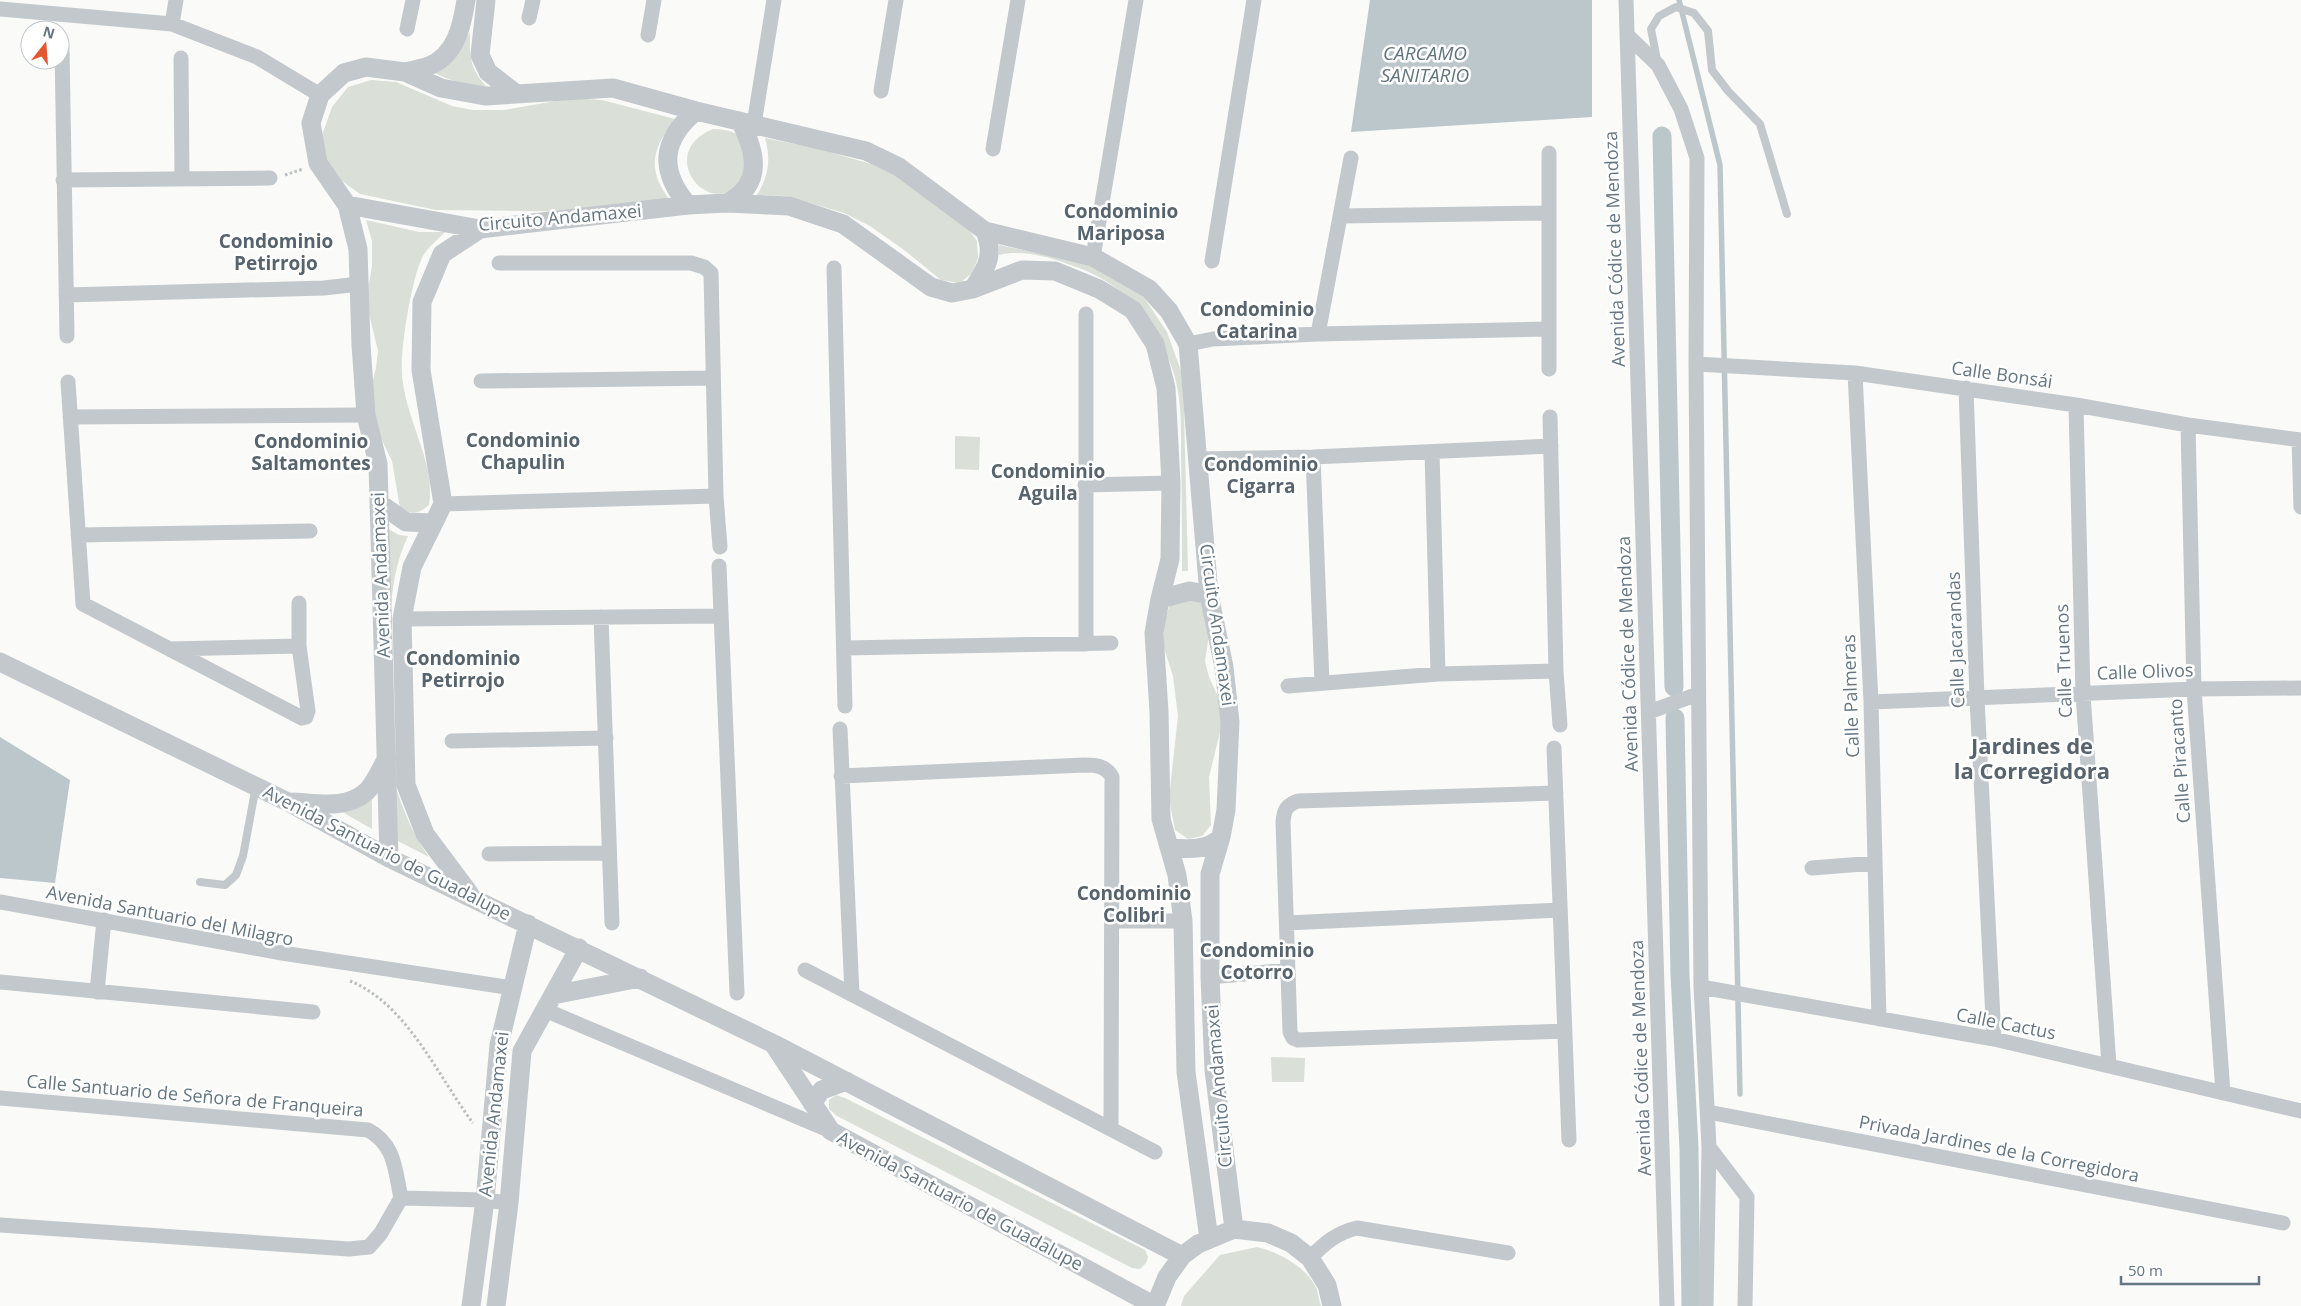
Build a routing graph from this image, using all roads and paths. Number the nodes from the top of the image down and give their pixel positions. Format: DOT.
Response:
graph roads {
  1 [pos="176,0"];
  2 [pos="413,0"];
  3 [pos="466,0"];
  4 [pos="486,0"];
  5 [pos="533,0"];
  6 [pos="654,0"];
  7 [pos="774,0"];
  8 [pos="896,0"];
  9 [pos="1018,0"];
  10 [pos="1136,0"];
  11 [pos="1254,0"];
  12 [pos="1626,0"];
  13 [pos="0,8"];
  14 [pos="530,18"];
  15 [pos="172,24"];
  16 [pos="407,29"];
  17 [pos="648,35"];
  18 [pos="1628,35"];
  19 [pos="181,58"];
  20 [pos="1658,65"];
  21 [pos="62,70"];
  22 [pos="405,72"];
  23 [pos="881,91"];
  24 [pos="515,93"];
  25 [pos="320,95"];
  26 [pos="696,112"];
  27 [pos="750,118"];
  28 [pos="993,149"];
  29 [pos="1549,154"];
  30 [pos="1351,158"];
  31 [pos="318,163"];
  32 [pos="182,178"];
  33 [pos="270,178"];
  34 [pos="63,180"];
  35 [pos="727,203"];
  36 [pos="347,205"];
  37 [pos="688,206"];
  38 [pos="1548,213"];
  39 [pos="1787,214"];
  40 [pos="1341,216"];
  41 [pos="480,229"];
  42 [pos="985,231"];
  43 [pos="1092,257"];
  44 [pos="1212,261"];
  45 [pos="499,263"];
  46 [pos="834,268"];
  47 [pos="359,284"];
  48 [pos="973,289"];
  49 [pos="66,295"];
  50 [pos="1086,314"];
  51 [pos="1548,329"];
  52 [pos="1318,334"];
  53 [pos="67,336"];
  54 [pos="1188,344"];
  55 [pos="1696,364"];
  56 [pos="1549,369"];
  57 [pos="1855,372"];
  58 [pos="713,378"];
  59 [pos="481,381"];
  60 [pos="68,382"];
  61 [pos="1966,388"];
  62 [pos="2076,405"];
  63 [pos="366,415"];
  64 [pos="70,417"];
  65 [pos="1550,417"];
  66 [pos="2188,424"];
  67 [pos="2300,440"];
  68 [pos="1551,446"];
  69 [pos="1432,452"];
  70 [pos="1312,457"];
  71 [pos="1198,459"];
  72 [pos="1171,483"];
  73 [pos="1085,485"];
  74 [pos="716,496"];
  75 [pos="379,503"];
  76 [pos="443,504"];
  77 [pos="2301,507"];
  78 [pos="432,523"];
  79 [pos="310,531"];
  80 [pos="78,535"];
  81 [pos="720,547"];
  82 [pos="719,566"];
  83 [pos="1209,595"];
  84 [pos="1160,598"];
  85 [pos="299,603"];
  86 [pos="720,616"];
  87 [pos="601,617"];
  88 [pos="402,619"];
  89 [pos="1110,643"];
  90 [pos="1086,644"];
  91 [pos="299,646"];
  92 [pos="844,648"];
  93 [pos="168,649"];
  94 [pos="0,662"];
  95 [pos="1556,671"];
  96 [pos="1438,674"];
  97 [pos="1322,683"];
  98 [pos="1288,686"];
  99 [pos="2301,688"];
  100 [pos="2194,689"];
  101 [pos="1698,694"];
  102 [pos="2083,694"];
  103 [pos="1977,698"];
  104 [pos="1871,702"];
  105 [pos="845,706"];
  106 [pos="1649,712"];
  107 [pos="1560,725"];
  108 [pos="840,729"];
  109 [pos="606,738"];
  110 [pos="452,741"];
  111 [pos="1554,748"];
  112 [pos="386,758"];
  113 [pos="841,776"];
  114 [pos="256,786"];
  115 [pos="1556,793"];
  116 [pos="288,802"];
  117 [pos="1221,837"];
  118 [pos="1170,848"];
  119 [pos="609,853"];
  120 [pos="489,854"];
  121 [pos="389,858"];
  122 [pos="1875,863"];
  123 [pos="1812,868"];
  124 [pos="200,882"];
  125 [pos="472,896"];
  126 [pos="0,902"];
  127 [pos="1560,910"];
  128 [pos="104,920"];
  129 [pos="1112,921"];
  130 [pos="1182,921"];
  131 [pos="612,923"];
  132 [pos="1287,923"];
  133 [pos="528,924"];
  134 [pos="579,948"];
  135 [pos="805,970"];
  136 [pos="1288,970"];
  137 [pos="1210,977"];
  138 [pos="640,978"];
  139 [pos="349,981"];
  140 [pos="0,982"];
  141 [pos="1701,986"];
  142 [pos="512,988"];
  143 [pos="97,992"];
  144 [pos="737,993"];
  145 [pos="852,994"];
  146 [pos="549,1002"];
  147 [pos="313,1012"];
  148 [pos="1879,1019"];
  149 [pos="1565,1031"];
  150 [pos="1994,1039"];
  151 [pos="774,1044"];
  152 [pos="2109,1065"];
  153 [pos="846,1082"];
  154 [pos="2223,1094"];
  155 [pos="0,1098"];
  156 [pos="812,1103"];
  157 [pos="2301,1110"];
  158 [pos="1708,1112"];
  159 [pos="1111,1128"];
  160 [pos="831,1131"];
  161 [pos="1569,1140"];
  162 [pos="490,1144"];
  163 [pos="1709,1147"];
  164 [pos="1155,1152"];
  165 [pos="401,1198"];
  166 [pos="485,1200"];
  167 [pos="508,1203"];
  168 [pos="2283,1223"];
  169 [pos="0,1225"];
  170 [pos="1234,1229"];
  171 [pos="1209,1239"];
  172 [pos="1508,1253"];
  173 [pos="1182,1256"];
  174 [pos="1310,1258"];
  175 [pos="470,1306"];
  176 [pos="496,1306"];
  177 [pos="1155,1306"];
  178 [pos="1332,1306"];
  179 [pos="1668,1306"];
  180 [pos="1706,1306"];
  181 [pos="1745,1306"];
  1 -- 15 [label="street"];
  2 -- 16 [label="street"];
  3 -- 22 [label="street"];
  4 -- 24 [label="street"];
  5 -- 14 [label="street"];
  6 -- 17 [label="street"];
  7 -- 27 [label="street"];
  8 -- 23 [label="street"];
  9 -- 28 [label="street"];
  10 -- 43 [label="street"];
  11 -- 44 [label="street"];
  12 -- 18 [label="street, Avenida Códice de Mendoza"];
  13 -- 15 [label="street"];
  15 -- 25 [label="street"];
  18 -- 20 [label="street"];
  18 -- 106 [label="street, Avenida Códice de Mendoza"];
  19 -- 32 [label="street"];
  20 -- 39 [label="lane"];
  20 -- 55 [label="street"];
  21 -- 34 [label="street"];
  22 -- 24 [label="street, Circuito Andamaxei"];
  22 -- 25 [label="street, Circuito Andamaxei"];
  24 -- 26 [label="street, Circuito Andamaxei"];
  25 -- 31 [label="street, Circuito Andamaxei"];
  26 -- 27 [label="street, Circuito Andamaxei"];
  26 -- 37 [label="street"];
  27 -- 35 [label="street"];
  27 -- 42 [label="street, Circuito Andamaxei"];
  29 -- 38 [label="street"];
  30 -- 40 [label="street"];
  31 -- 33 [label="path"];
  31 -- 36 [label="street, Circuito Andamaxei"];
  32 -- 33 [label="street"];
  32 -- 34 [label="street"];
  34 -- 49 [label="street"];
  35 -- 37 [label="street, Circuito Andamaxei"];
  35 -- 48 [label="street, Circuito Andamaxei"];
  36 -- 41 [label="street, Circuito Andamaxei"];
  36 -- 47 [label="street, Avenida Andamaxei"];
  37 -- 41 [label="street, Circuito Andamaxei"];
  38 -- 40 [label="street"];
  38 -- 51 [label="street"];
  40 -- 52 [label="street"];
  41 -- 76 [label="street"];
  42 -- 43 [label="street, Circuito Andamaxei"];
  42 -- 48 [label="street"];
  43 -- 54 [label="street, Circuito Andamaxei"];
  45 -- 58 [label="street"];
  46 -- 92 [label="street"];
  47 -- 49 [label="street"];
  47 -- 63 [label="street, Avenida Andamaxei"];
  48 -- 72 [label="street, Circuito Andamaxei"];
  49 -- 53 [label="street"];
  50 -- 73 [label="street"];
  51 -- 52 [label="street"];
  51 -- 56 [label="street"];
  52 -- 54 [label="street"];
  54 -- 71 [label="street, Circuito Andamaxei"];
  55 -- 57 [label="street, Calle Bonsái"];
  55 -- 101 [label="street"];
  57 -- 61 [label="street, Calle Bonsái"];
  57 -- 104 [label="street, Calle Palmeras"];
  58 -- 59 [label="street"];
  58 -- 74 [label="street"];
  60 -- 64 [label="street"];
  61 -- 62 [label="street, Calle Bonsái"];
  61 -- 103 [label="street, Calle Jacarandas"];
  62 -- 66 [label="street, Calle Bonsái"];
  62 -- 102 [label="street, Calle Truenos"];
  63 -- 64 [label="street"];
  63 -- 75 [label="street, Avenida Andamaxei"];
  64 -- 80 [label="street"];
  65 -- 68 [label="street"];
  66 -- 67 [label="street, Calle Bonsái"];
  66 -- 100 [label="street, Calle Piracanto"];
  67 -- 77 [label="street"];
  68 -- 69 [label="street"];
  68 -- 95 [label="street"];
  69 -- 70 [label="street"];
  69 -- 96 [label="street"];
  70 -- 71 [label="street"];
  70 -- 97 [label="street"];
  71 -- 83 [label="street, Circuito Andamaxei"];
  72 -- 73 [label="street"];
  72 -- 84 [label="street, Circuito Andamaxei"];
  73 -- 90 [label="street"];
  74 -- 76 [label="street"];
  74 -- 81 [label="street"];
  75 -- 78 [label="street"];
  75 -- 112 [label="street, Avenida Andamaxei"];
  76 -- 78 [label="street, Avenida Andamaxei"];
  78 -- 88 [label="street, Avenida Andamaxei"];
  79 -- 80 [label="street"];
  80 -- 93 [label="street"];
  82 -- 86 [label="street"];
  83 -- 84 [label="street"];
  83 -- 117 [label="street, Circuito Andamaxei"];
  84 -- 118 [label="street, Circuito Andamaxei"];
  85 -- 91 [label="street"];
  86 -- 87 [label="street"];
  86 -- 144 [label="street"];
  87 -- 88 [label="street"];
  87 -- 109 [label="street"];
  88 -- 125 [label="street, Avenida Andamaxei"];
  89 -- 90 [label="street"];
  90 -- 92 [label="street"];
  91 -- 93 [label="street"];
  91 -- 93 [label="street"];
  92 -- 105 [label="street"];
  94 -- 114 [label="street, Avenida Santuario de Guadalupe"];
  95 -- 96 [label="street"];
  95 -- 107 [label="street"];
  96 -- 97 [label="street"];
  97 -- 98 [label="street"];
  99 -- 100 [label="street, Calle Olivos"];
  100 -- 102 [label="street, Calle Olivos"];
  100 -- 154 [label="street, Calle Piracanto"];
  101 -- 106 [label="street"];
  101 -- 141 [label="street"];
  102 -- 103 [label="street, Calle Olivos"];
  102 -- 152 [label="street, Calle Truenos"];
  103 -- 104 [label="street, Calle Olivos"];
  103 -- 150 [label="street, Calle Jacarandas"];
  104 -- 122 [label="street, Calle Palmeras"];
  106 -- 179 [label="street, Avenida Códice de Mendoza"];
  108 -- 113 [label="street"];
  109 -- 110 [label="street"];
  109 -- 119 [label="street"];
  111 -- 115 [label="street"];
  112 -- 116 [label="street"];
  112 -- 121 [label="street, Avenida Andamaxei"];
  113 -- 129 [label="street"];
  113 -- 145 [label="street"];
  114 -- 116 [label="street, Avenida Santuario de Guadalupe"];
  114 -- 124 [label="lane"];
  115 -- 127 [label="street"];
  115 -- 132 [label="street"];
  116 -- 121 [label="street, Avenida Santuario de Guadalupe"];
  117 -- 118 [label="street"];
  117 -- 137 [label="street, Circuito Andamaxei"];
  118 -- 130 [label="street, Circuito Andamaxei"];
  119 -- 120 [label="street"];
  119 -- 131 [label="street"];
  121 -- 125 [label="street, Avenida Santuario de Guadalupe"];
  122 -- 123 [label="street"];
  122 -- 148 [label="street, Calle Palmeras"];
  125 -- 133 [label="street, Avenida Santuario de Guadalupe"];
  126 -- 128 [label="street, Avenida Santuario del Milagro"];
  127 -- 132 [label="street"];
  127 -- 149 [label="street"];
  128 -- 142 [label="street, Avenida Santuario del Milagro"];
  128 -- 143 [label="street"];
  129 -- 130 [label="street"];
  129 -- 159 [label="street"];
  130 -- 171 [label="street, Circuito Andamaxei"];
  132 -- 136 [label="street"];
  133 -- 134 [label="street, Avenida Santuario de Guadalupe"];
  133 -- 142 [label="street, Avenida Andamaxei"];
  134 -- 138 [label="street, Avenida Santuario de Guadalupe"];
  134 -- 146 [label="street, Avenida Andamaxei"];
  135 -- 145 [label="street"];
  136 -- 137 [label="street"];
  136 -- 149 [label="street"];
  137 -- 170 [label="street, Circuito Andamaxei"];
  138 -- 146 [label="street"];
  138 -- 151 [label="street, Avenida Santuario de Guadalupe"];
  139 -- 162 [label="path"];
  140 -- 143 [label="street"];
  141 -- 148 [label="street, Calle Cactus"];
  141 -- 158 [label="street"];
  142 -- 162 [label="street, Avenida Andamaxei"];
  143 -- 147 [label="street"];
  145 -- 159 [label="street"];
  146 -- 160 [label="street"];
  146 -- 167 [label="street, Avenida Andamaxei"];
  148 -- 150 [label="street, Calle Cactus"];
  149 -- 161 [label="street"];
  150 -- 152 [label="street, Calle Cactus"];
  151 -- 153 [label="street, Avenida Santuario de Guadalupe"];
  151 -- 156 [label="street, Avenida Santuario de Guadalupe"];
  152 -- 154 [label="street, Calle Cactus"];
  153 -- 156 [label="street"];
  153 -- 173 [label="street, Avenida Santuario de Guadalupe"];
  154 -- 157 [label="street, Calle Cactus"];
  155 -- 165 [label="street, Calle Santuario de Señora de Franqueira"];
  156 -- 160 [label="street, Avenida Santuario de Guadalupe"];
  158 -- 163 [label="street"];
  158 -- 168 [label="street, Privada Jardines de la Corregidora"];
  159 -- 164 [label="street"];
  160 -- 177 [label="street, Avenida Santuario de Guadalupe"];
  162 -- 166 [label="street, Avenida Andamaxei"];
  163 -- 180 [label="street"];
  163 -- 181 [label="street"];
  165 -- 166 [label="street"];
  165 -- 169 [label="street"];
  166 -- 167 [label="street"];
  166 -- 175 [label="street, Avenida Andamaxei"];
  167 -- 176 [label="street, Avenida Andamaxei"];
  170 -- 171 [label="street"];
  170 -- 174 [label="street"];
  171 -- 173 [label="street"];
  172 -- 174 [label="street"];
  173 -- 177 [label="street"];
  174 -- 178 [label="street"];
}
